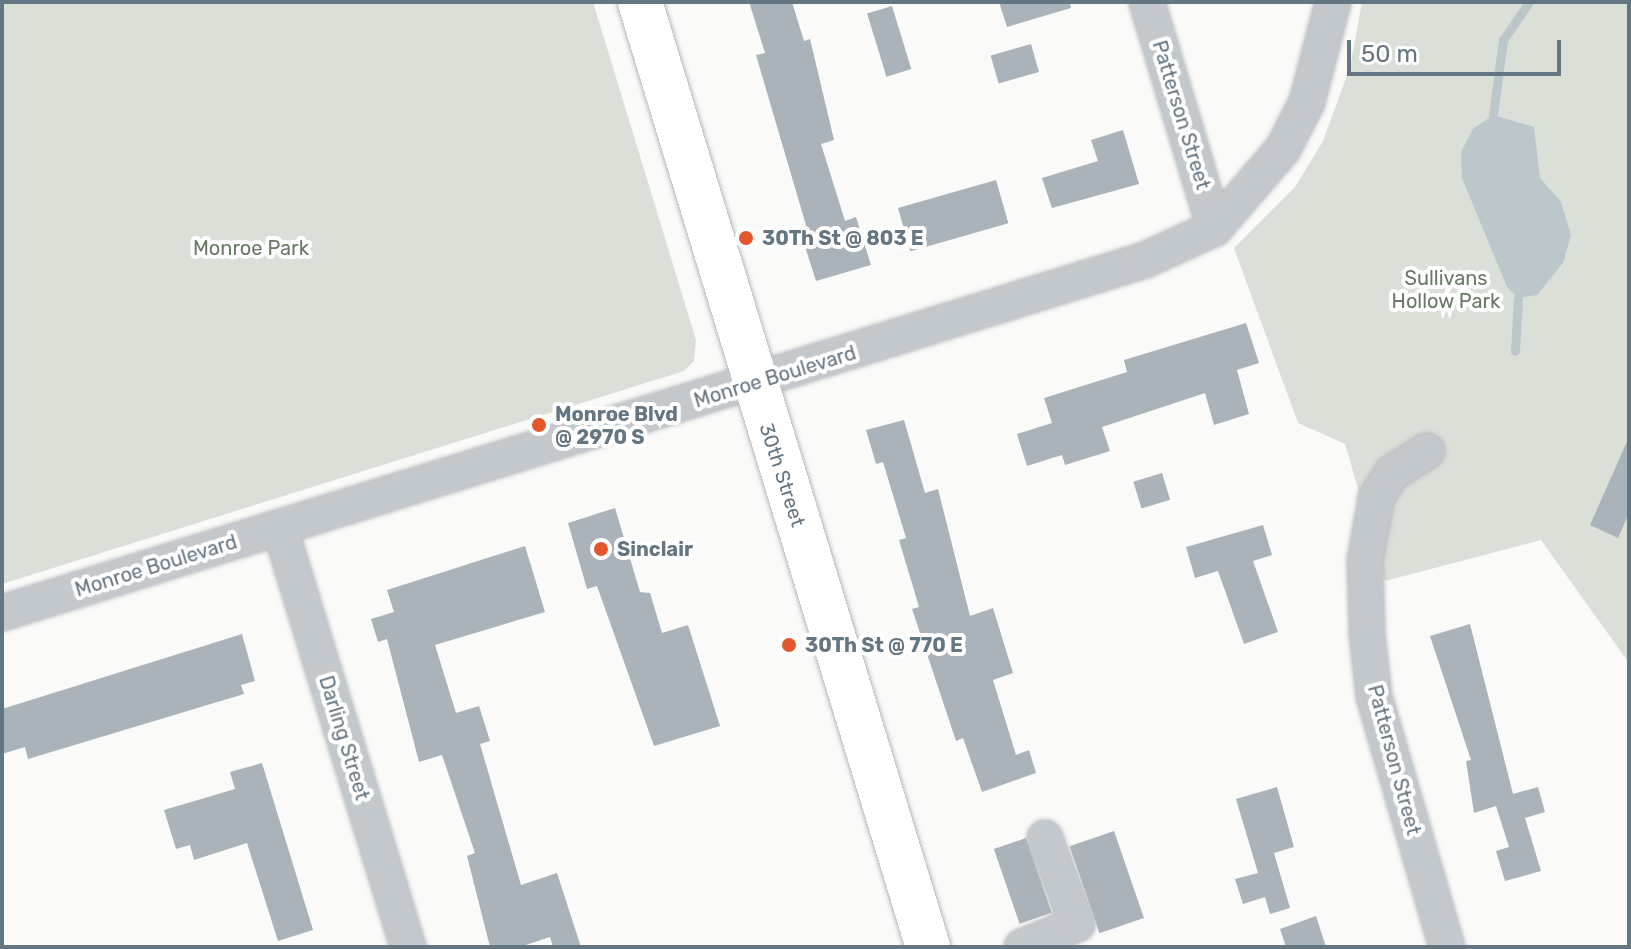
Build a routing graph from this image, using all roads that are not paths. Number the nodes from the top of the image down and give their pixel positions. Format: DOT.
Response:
graph roads {
  1 [pos="640,2"];
  2 [pos="1147,2"];
  3 [pos="1333,2"];
  4 [pos="1215,228"];
  5 [pos="752,384"];
  6 [pos="1427,451"];
  7 [pos="280,528"];
  8 [pos="2,613"];
  9 [pos="1045,838"];
  10 [pos="408,947"];
  11 [pos="928,947"];
  12 [pos="1022,947"];
  13 [pos="1447,947"];
  1 -- 5 [label="main road, 30th Street"];
  2 -- 4 [label="street, Patterson Street"];
  3 -- 4 [label="street, Monroe Boulevard"];
  4 -- 5 [label="street, Monroe Boulevard"];
  5 -- 7 [label="street, Monroe Boulevard"];
  5 -- 11 [label="main road, 30th Street"];
  6 -- 13 [label="street, Patterson Street"];
  7 -- 8 [label="street, Monroe Boulevard"];
  7 -- 10 [label="street, Darling Street"];
  9 -- 12 [label="street"];
}
